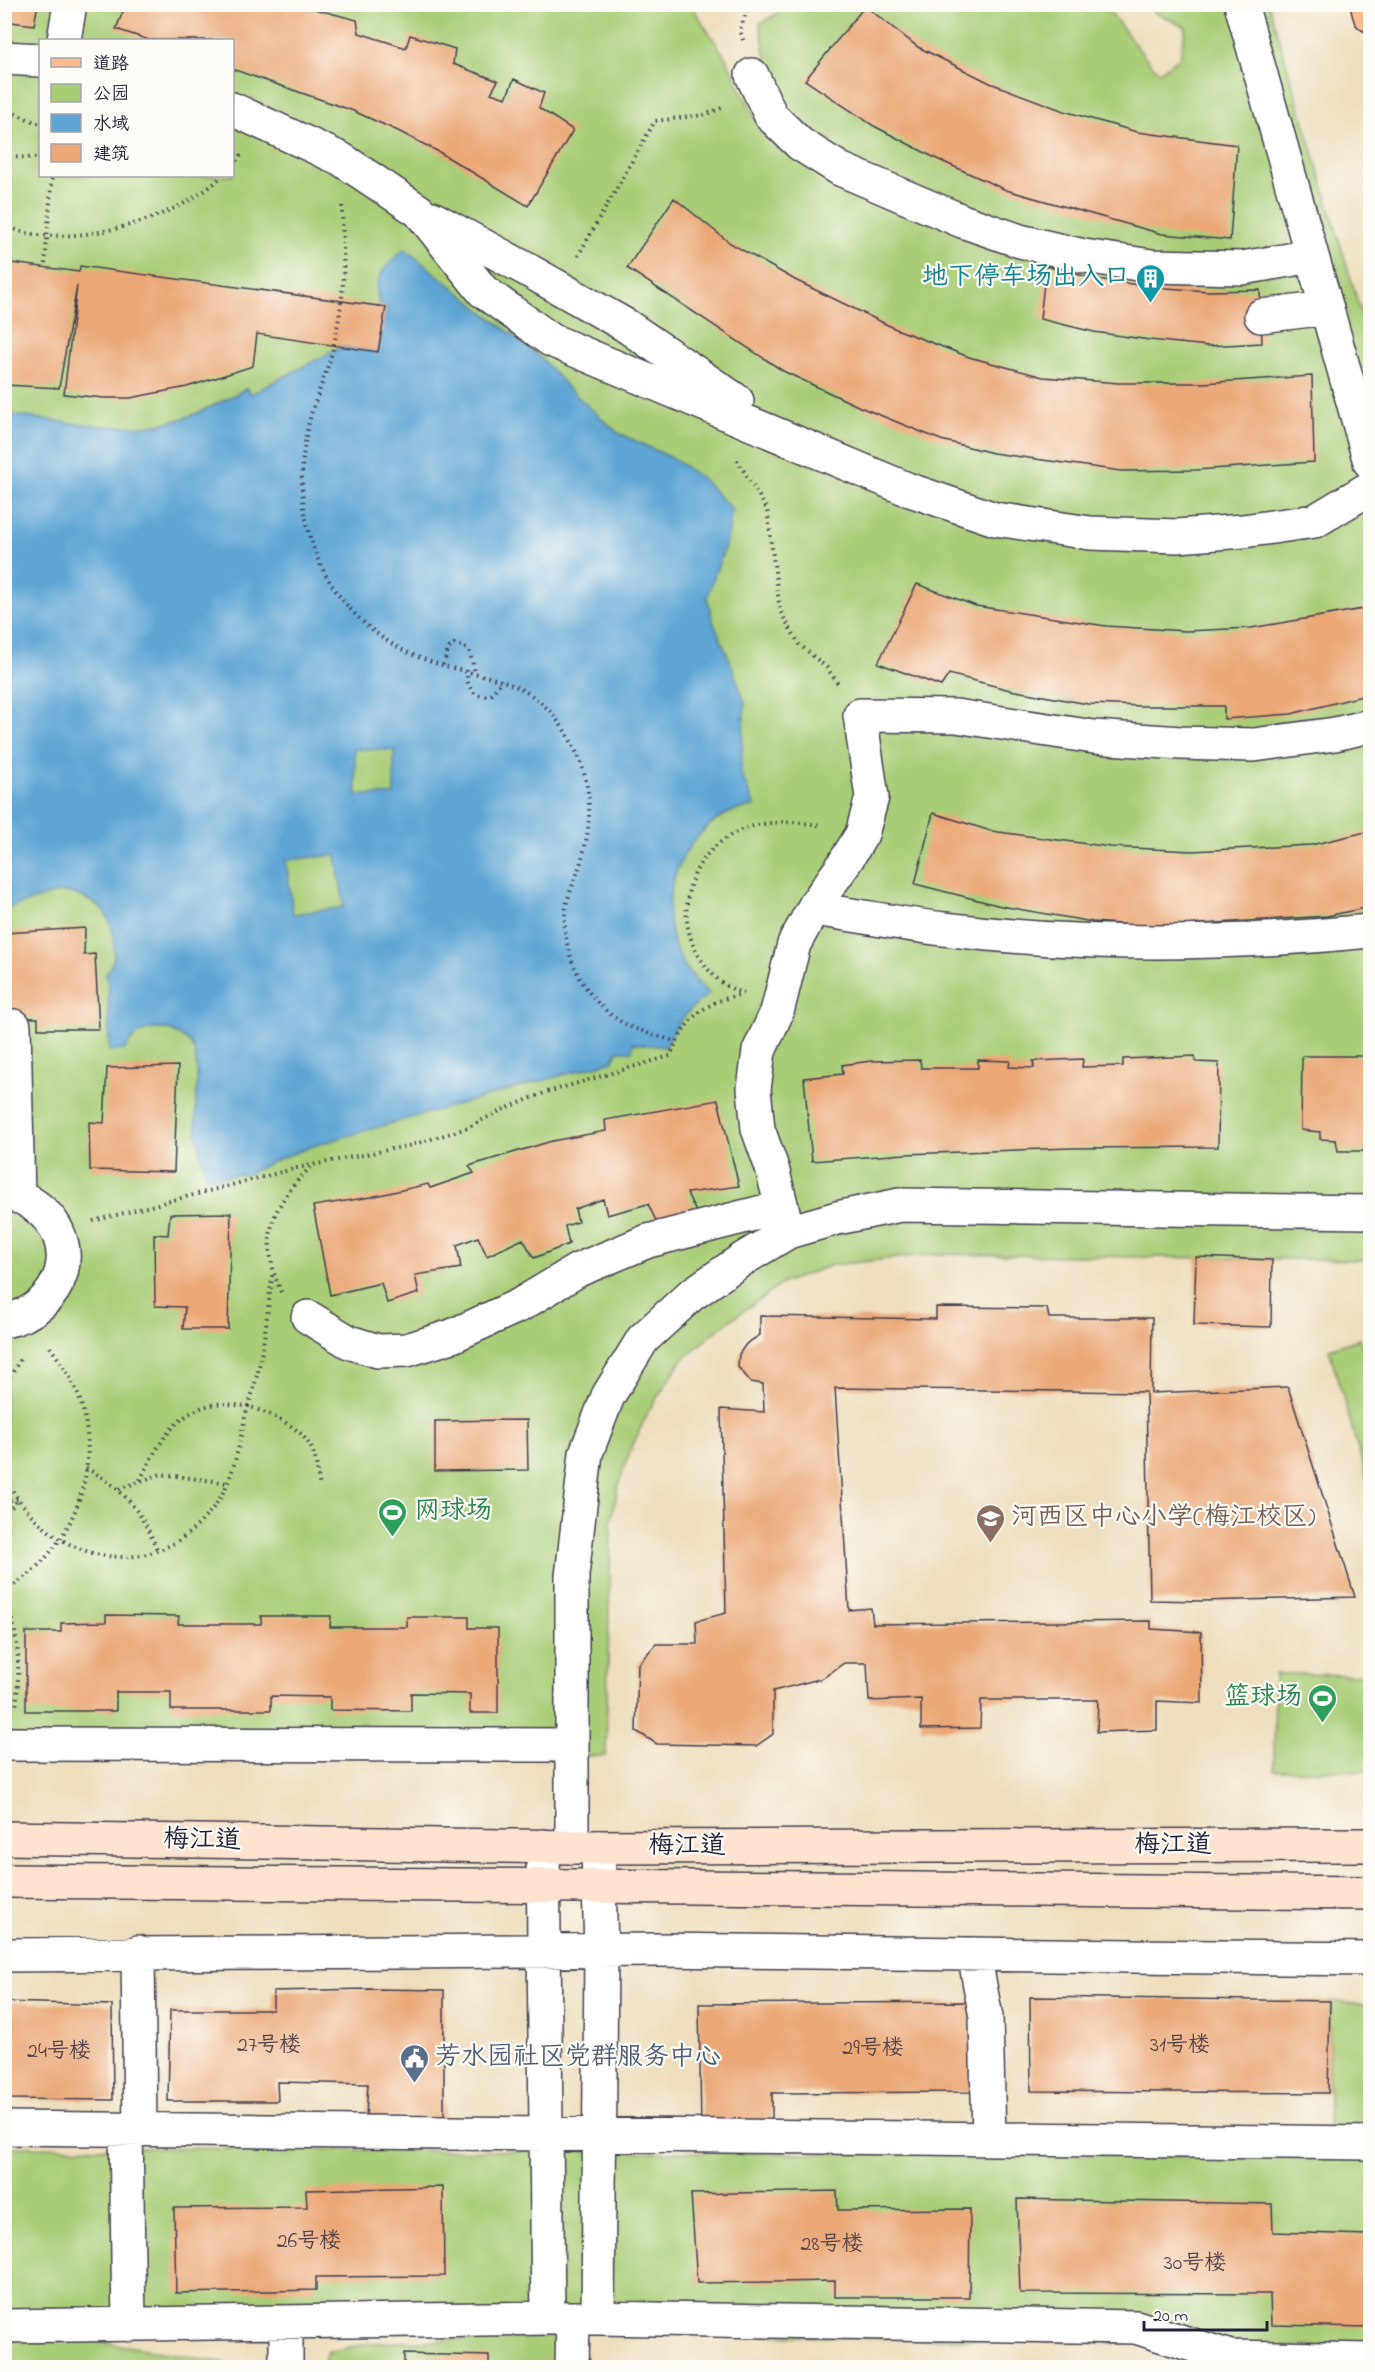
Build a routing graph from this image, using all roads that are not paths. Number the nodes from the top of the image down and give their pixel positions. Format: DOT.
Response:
graph roads {
  1 [pos="70,4"];
  2 [pos="1241,4"];
  3 [pos="1367,4"];
  4 [pos="1371,15"];
  5 [pos="64,39"];
  6 [pos="4,58"];
  7 [pos="39,60"];
  8 [pos="752,75"];
  9 [pos="234,110"];
  10 [pos="419,211"];
  11 [pos="1312,256"];
  12 [pos="1327,308"];
  13 [pos="1261,316"];
  14 [pos="795,441"];
  15 [pos="1371,462"];
  16 [pos="1371,488"];
  17 [pos="1371,726"];
  18 [pos="813,909"];
  19 [pos="1371,931"];
  20 [pos="14,1026"];
  21 [pos="11,1195"];
  22 [pos="1371,1212"];
  23 [pos="785,1220"];
  24 [pos="308,1317"];
  25 [pos="24,1322"];
  26 [pos="8,1744"];
  27 [pos="572,1745"];
  28 [pos="4,1838"];
  29 [pos="1371,1845"];
  30 [pos="571,1847"];
  31 [pos="4,1881"];
  32 [pos="543,1884"];
  33 [pos="600,1885"];
  34 [pos="1371,1893"];
  35 [pos="545,1950"];
  36 [pos="601,1950"];
  37 [pos="138,1952"];
  38 [pos="974,1954"];
  39 [pos="4,1955"];
  40 [pos="1371,1959"];
  41 [pos="4,2128"];
  42 [pos="133,2129"];
  43 [pos="546,2134"];
  44 [pos="599,2135"];
  45 [pos="989,2138"];
  46 [pos="1371,2143"];
  47 [pos="573,2318"];
  48 [pos="286,2322"];
  49 [pos="129,2325"];
  50 [pos="4,2326"];
  51 [pos="1371,2360"];
  52 [pos="1320,2364"];
  53 [pos="286,2367"];
  54 [pos="573,2367"];
  1 -- 5 [label="street"];
  2 -- 11 [label="street"];
  3 -- 4 [label="main road"];
  6 -- 7 [label="street"];
  8 -- 11 [label="street"];
  9 -- 10 [label="street"];
  10 -- 14 [label="street"];
  10 -- 14 [label="street"];
  11 -- 12 [label="street"];
  12 -- 13 [label="street"];
  12 -- 15 [label="street"];
  14 -- 16 [label="street"];
  17 -- 18 [label="street"];
  18 -- 19 [label="street"];
  18 -- 23 [label="street"];
  20 -- 21 [label="street"];
  21 -- 25 [label="street"];
  22 -- 23 [label="street"];
  23 -- 24 [label="street"];
  23 -- 27 [label="street"];
  26 -- 27 [label="street"];
  27 -- 30 [label="street"];
  28 -- 30 [label="street, 梅江道"];
  29 -- 30 [label="street, 梅江道"];
  30 -- 32 [label="street"];
  30 -- 33 [label="street"];
  31 -- 32 [label="street, 梅江道"];
  32 -- 33 [label="street, 梅江道"];
  32 -- 35 [label="street"];
  33 -- 34 [label="street, 梅江道"];
  33 -- 36 [label="street"];
  35 -- 36 [label="street"];
  35 -- 37 [label="street"];
  35 -- 43 [label="street"];
  36 -- 38 [label="street"];
  36 -- 44 [label="street"];
  37 -- 39 [label="street"];
  37 -- 42 [label="street"];
  38 -- 40 [label="street"];
  38 -- 45 [label="street"];
  41 -- 42 [label="street"];
  42 -- 43 [label="street"];
  42 -- 49 [label="street"];
  43 -- 44 [label="street"];
  43 -- 47 [label="street"];
  44 -- 45 [label="street"];
  44 -- 47 [label="street"];
  45 -- 46 [label="street"];
  47 -- 48 [label="street"];
  47 -- 52 [label="street"];
  47 -- 54 [label="street"];
  48 -- 49 [label="street"];
  48 -- 53 [label="street"];
  49 -- 50 [label="street"];
  51 -- 52 [label="street"];
}
